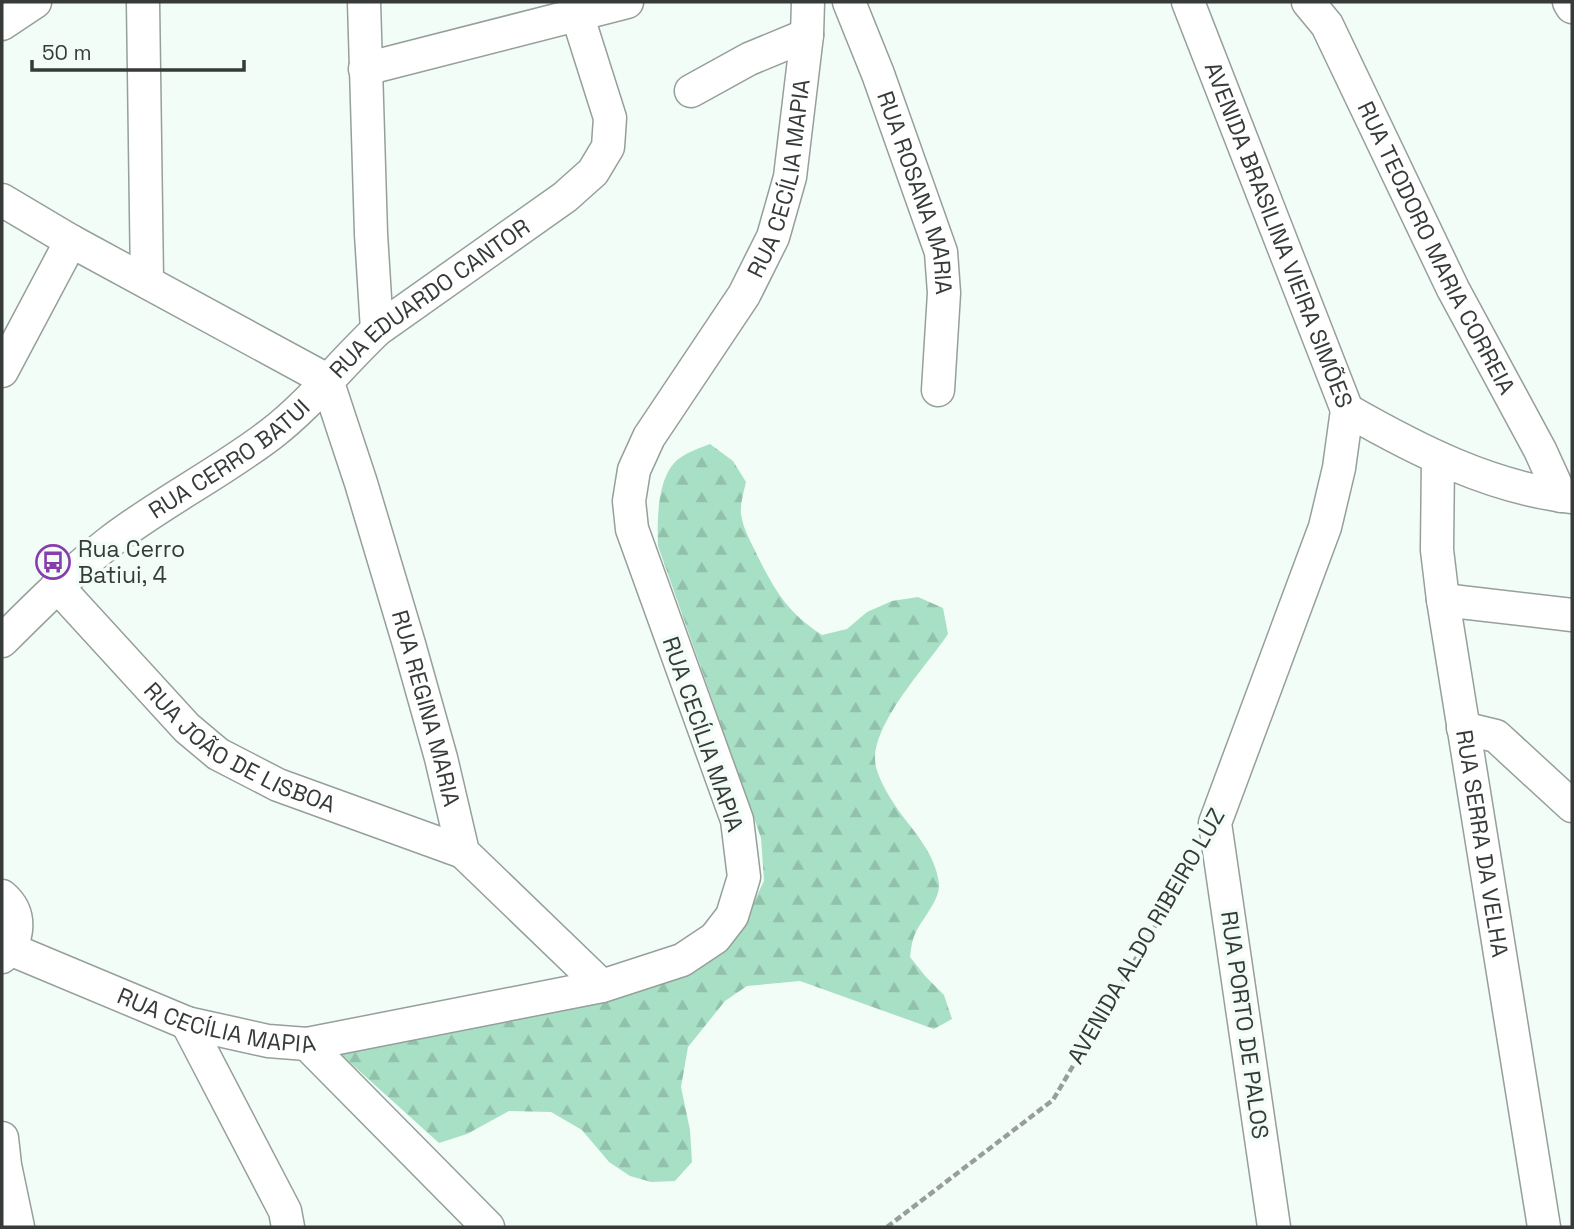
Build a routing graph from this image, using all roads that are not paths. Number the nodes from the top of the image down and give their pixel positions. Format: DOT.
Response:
graph roads {
  1 [pos="35,2"];
  2 [pos="143,2"];
  3 [pos="364,2"];
  4 [pos="627,2"];
  5 [pos="807,2"];
  6 [pos="849,2"];
  7 [pos="1188,2"];
  8 [pos="1308,2"];
  9 [pos="1569,2"];
  10 [pos="1572,7"];
  11 [pos="577,8"];
  12 [pos="2,24"];
  13 [pos="807,35"];
  14 [pos="365,69"];
  15 [pos="691,91"];
  16 [pos="2,200"];
  17 [pos="71,241"];
  18 [pos="147,281"];
  19 [pos="377,330"];
  20 [pos="2,371"];
  21 [pos="327,380"];
  22 [pos="937,390"];
  23 [pos="1347,410"];
  24 [pos="1438,458"];
  25 [pos="1567,496"];
  26 [pos="57,586"];
  27 [pos="1443,600"];
  28 [pos="1572,615"];
  29 [pos="2,641"];
  30 [pos="1463,728"];
  31 [pos="1572,806"];
  32 [pos="1215,823"];
  33 [pos="463,852"];
  34 [pos="2,896"];
  35 [pos="6,953"];
  36 [pos="602,986"];
  37 [pos="187,1023"];
  38 [pos="307,1044"];
  39 [pos="2,1138"];
  40 [pos="18,1227"];
  41 [pos="288,1227"];
  42 [pos="488,1227"];
  43 [pos="1274,1227"];
  44 [pos="1544,1227"];
  1 -- 12 [label="street"];
  2 -- 18 [label="street"];
  3 -- 14 [label="street"];
  4 -- 11 [label="street"];
  5 -- 13 [label="street, RUA CECÍLIA MAPIA"];
  6 -- 22 [label="street, RUA ROSANA MARIA"];
  7 -- 23 [label="street, AVENIDA BRASILINA VIEIRA SIMÕES"];
  8 -- 25 [label="street, RUA TEODORO MARIA CORREIA"];
  9 -- 10 [label="street"];
  11 -- 14 [label="street"];
  11 -- 19 [label="street, RUA EDUARDO CANTOR"];
  13 -- 15 [label="street"];
  13 -- 36 [label="street, RUA CECÍLIA MAPIA"];
  14 -- 19 [label="street"];
  16 -- 17 [label="street, RUA EDUARDO CANTOR"];
  17 -- 18 [label="street, RUA EDUARDO CANTOR"];
  17 -- 20 [label="street"];
  18 -- 21 [label="street, RUA EDUARDO CANTOR"];
  19 -- 21 [label="street, RUA EDUARDO CANTOR"];
  21 -- 26 [label="street, RUA CERRO BATUI"];
  21 -- 33 [label="street, RUA REGINA MARIA"];
  23 -- 24 [label="street, AVENIDA BRASILINA VIEIRA SIMÕES"];
  23 -- 32 [label="street, AVENIDA ALDO RIBEIRO LUZ"];
  24 -- 25 [label="street, AVENIDA BRASILINA VIEIRA SIMÕES"];
  24 -- 27 [label="street, RUA SERRA DA VELHA"];
  26 -- 29 [label="street, RUA CERRO BATUI"];
  26 -- 33 [label="street, RUA JOÃO DE LISBOA"];
  27 -- 28 [label="street"];
  27 -- 30 [label="street, RUA SERRA DA VELHA"];
  30 -- 31 [label="street"];
  30 -- 44 [label="street, RUA SERRA DA VELHA"];
  32 -- 43 [label="street, RUA PORTO DE PALOS"];
  33 -- 36 [label="street"];
  34 -- 35 [label="street"];
  35 -- 37 [label="street, RUA CECÍLIA MAPIA"];
  36 -- 38 [label="street, RUA CECÍLIA MAPIA"];
  37 -- 38 [label="street, RUA CECÍLIA MAPIA"];
  37 -- 41 [label="street"];
  38 -- 42 [label="street"];
  39 -- 40 [label="street"];
}
